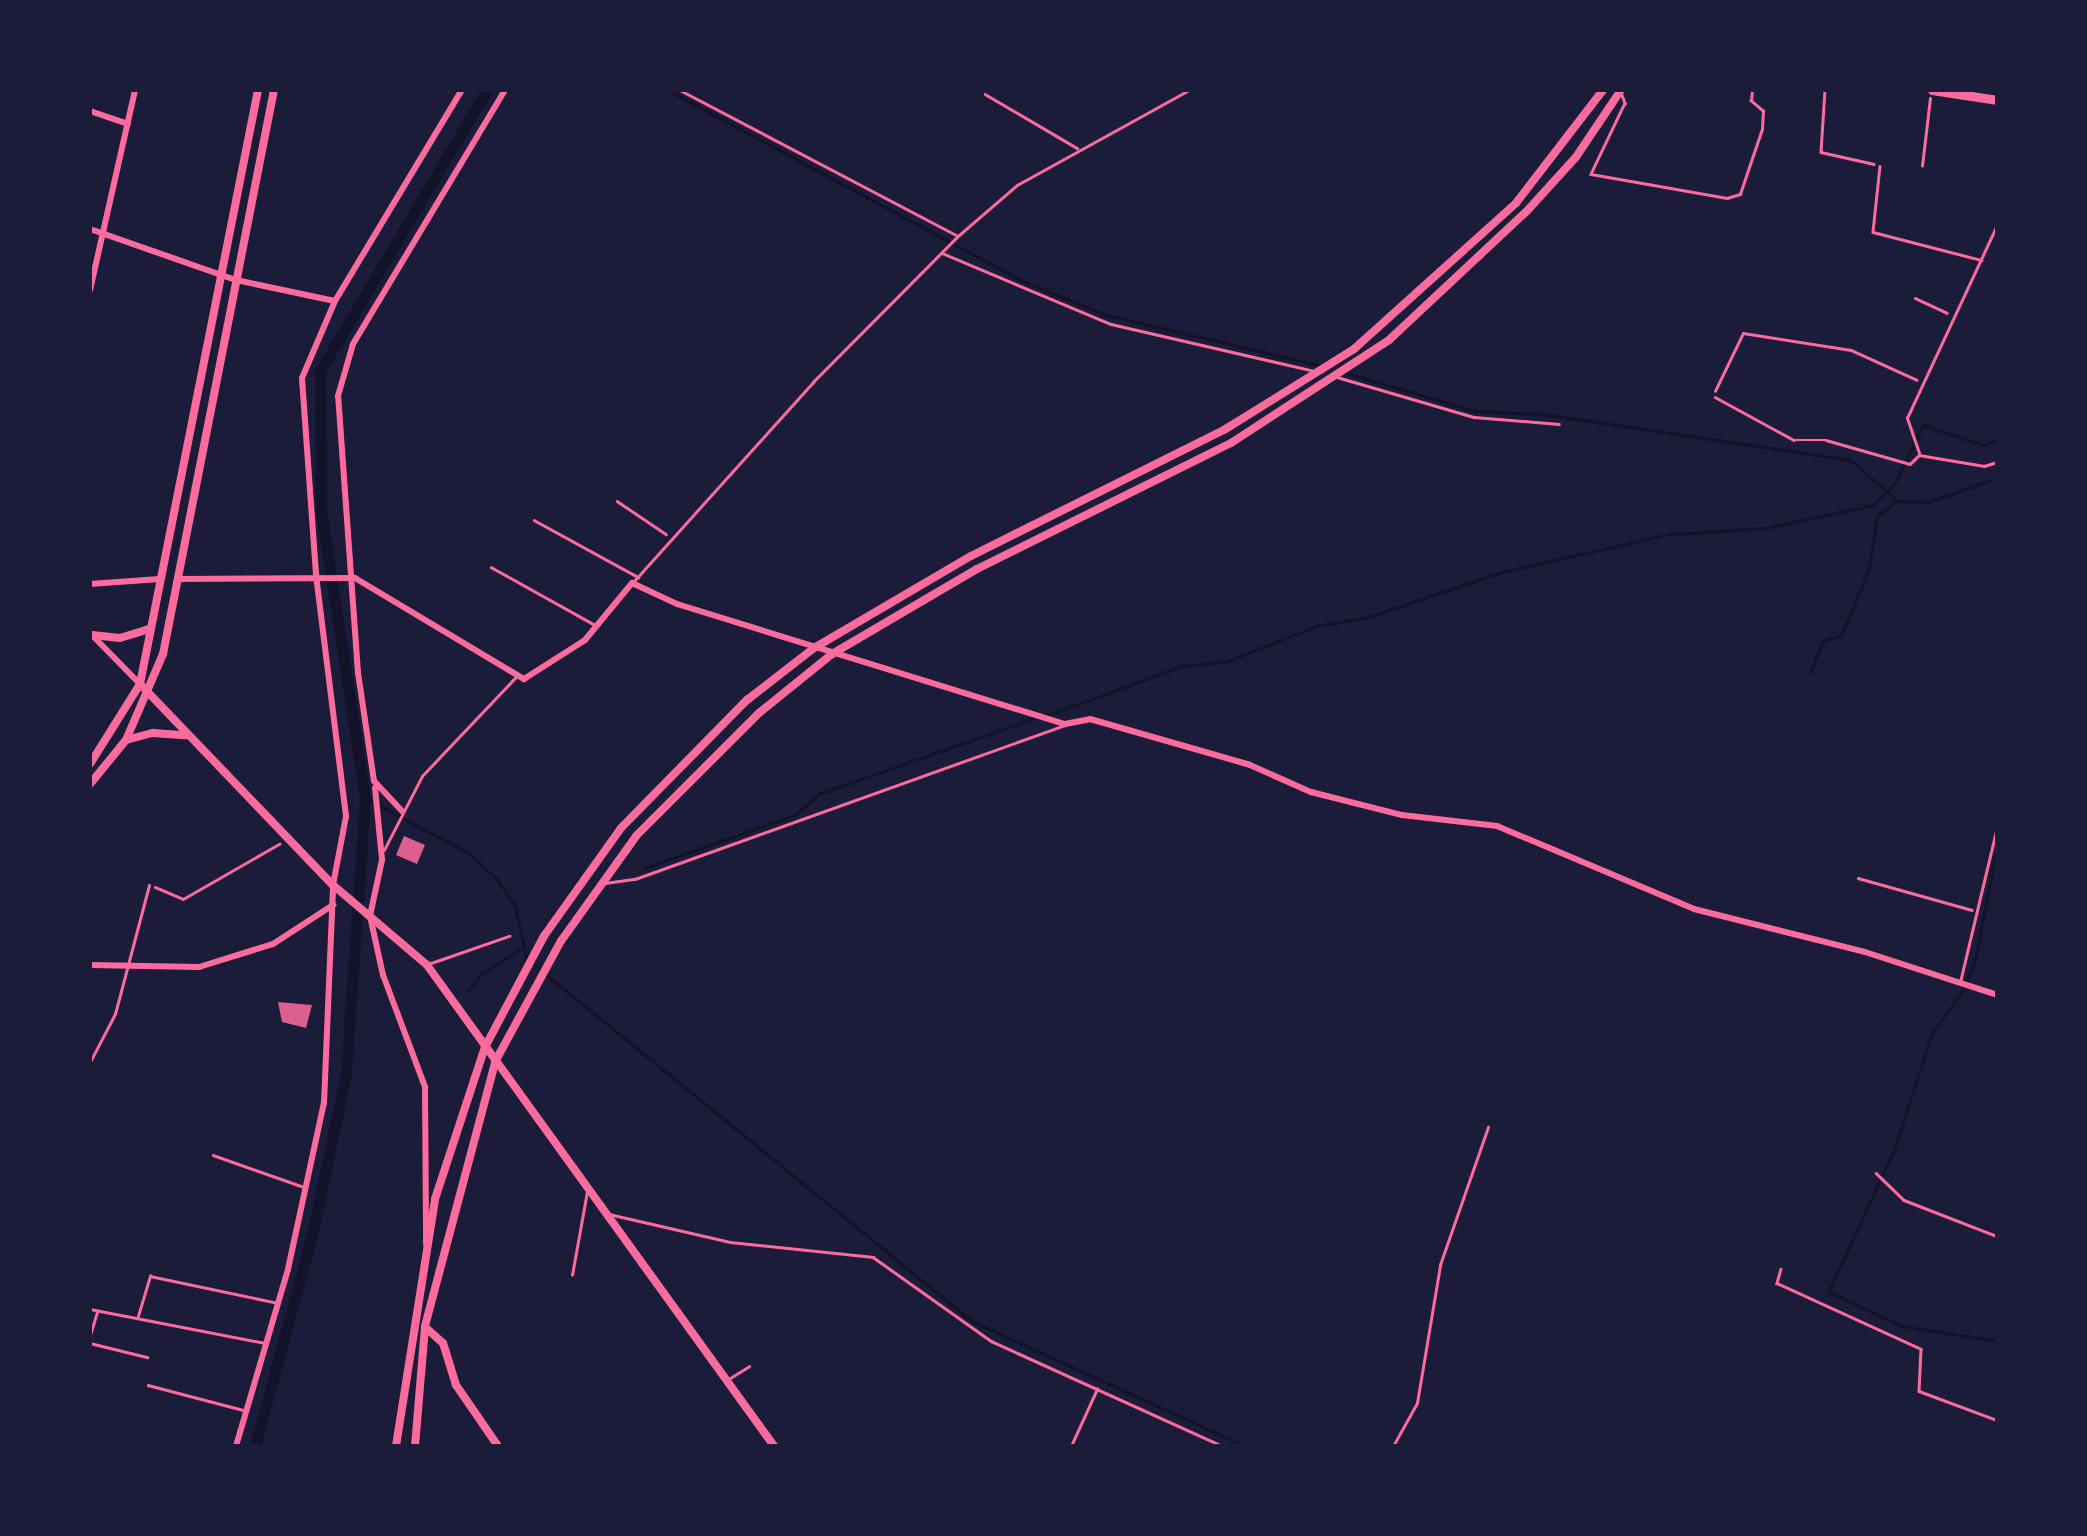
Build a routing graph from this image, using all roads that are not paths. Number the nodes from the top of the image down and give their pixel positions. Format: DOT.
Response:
graph roads {
  1 [pos="135,90"];
  2 [pos="258,90"];
  3 [pos="274,90"];
  4 [pos="462,90"];
  5 [pos="505,90"];
  6 [pos="680,90"];
  7 [pos="1189,90"];
  8 [pos="1603,90"];
  9 [pos="1620,90"];
  10 [pos="1752,90"];
  11 [pos="1932,90"];
  12 [pos="984,94"];
  13 [pos="1996,97"];
  14 [pos="90,111"];
  15 [pos="128,124"];
  16 [pos="1077,148"];
  17 [pos="1880,166"];
  18 [pos="1997,226"];
  19 [pos="90,229"];
  20 [pos="102,233"];
  21 [pos="1996,233"];
  22 [pos="958,236"];
  23 [pos="941,253"];
  24 [pos="1982,261"];
  25 [pos="220,274"];
  26 [pos="236,280"];
  27 [pos="90,290"];
  28 [pos="335,302"];
  29 [pos="1320,373"];
  30 [pos="1338,377"];
  31 [pos="1715,397"];
  32 [pos="1559,424"];
  33 [pos="1919,455"];
  34 [pos="1997,462"];
  35 [pos="534,520"];
  36 [pos="492,567"];
  37 [pos="316,574"];
  38 [pos="355,578"];
  39 [pos="160,579"];
  40 [pos="177,579"];
  41 [pos="635,580"];
  42 [pos="90,584"];
  43 [pos="597,626"];
  44 [pos="150,629"];
  45 [pos="91,634"];
  46 [pos="814,648"];
  47 [pos="832,654"];
  48 [pos="515,678"];
  49 [pos="140,684"];
  50 [pos="151,694"];
  51 [pos="1065,724"];
  52 [pos="187,736"];
  53 [pos="126,740"];
  54 [pos="90,764"];
  55 [pos="374,782"];
  56 [pos="90,784"];
  57 [pos="402,810"];
  58 [pos="1997,827"];
  59 [pos="384,835"];
  60 [pos="601,881"];
  61 [pos="149,885"];
  62 [pos="333,885"];
  63 [pos="334,904"];
  64 [pos="370,916"];
  65 [pos="510,936"];
  66 [pos="90,965"];
  67 [pos="427,965"];
  68 [pos="126,970"];
  69 [pos="1960,984"];
  70 [pos="1997,995"];
  71 [pos="485,1046"];
  72 [pos="496,1060"];
  73 [pos="90,1062"];
  74 [pos="1488,1127"];
  75 [pos="213,1155"];
  76 [pos="1876,1173"];
  77 [pos="306,1188"];
  78 [pos="588,1190"];
  79 [pos="602,1213"];
  80 [pos="1997,1236"];
  81 [pos="426,1248"];
  82 [pos="1781,1268"];
  83 [pos="572,1275"];
  84 [pos="278,1303"];
  85 [pos="90,1309"];
  86 [pos="97,1310"];
  87 [pos="138,1317"];
  88 [pos="412,1322"];
  89 [pos="425,1326"];
  90 [pos="90,1335"];
  91 [pos="266,1343"];
  92 [pos="90,1344"];
  93 [pos="148,1356"];
  94 [pos="749,1366"];
  95 [pos="726,1381"];
  96 [pos="148,1384"];
  97 [pos="1097,1389"];
  98 [pos="246,1410"];
  99 [pos="1997,1420"];
  100 [pos="236,1446"];
  101 [pos="396,1446"];
  102 [pos="415,1446"];
  103 [pos="498,1446"];
  104 [pos="774,1446"];
  105 [pos="1071,1446"];
  106 [pos="1222,1446"];
  107 [pos="1393,1446"];
  1 -- 15 [label="street"];
  2 -- 25 [label="street"];
  3 -- 26 [label="street"];
  4 -- 28 [label="street"];
  5 -- 38 [label="street"];
  6 -- 22 [label="lane"];
  7 -- 16 [label="lane"];
  8 -- 29 [label="street"];
  9 -- 10 [label="lane"];
  9 -- 30 [label="street"];
  11 -- 13 [label="main road"];
  12 -- 16 [label="lane"];
  14 -- 15 [label="street"];
  15 -- 20 [label="street"];
  16 -- 22 [label="lane"];
  17 -- 24 [label="lane"];
  18 -- 21 [label="lane"];
  19 -- 20 [label="street"];
  20 -- 25 [label="street"];
  20 -- 27 [label="street"];
  21 -- 24 [label="lane"];
  22 -- 23 [label="lane"];
  23 -- 29 [label="lane"];
  23 -- 41 [label="lane"];
  24 -- 33 [label="lane"];
  25 -- 26 [label="street"];
  25 -- 39 [label="street"];
  26 -- 28 [label="street"];
  26 -- 40 [label="street"];
  28 -- 37 [label="street"];
  29 -- 30 [label="lane"];
  29 -- 46 [label="street"];
  30 -- 32 [label="lane"];
  30 -- 47 [label="street"];
  31 -- 33 [label="lane"];
  33 -- 34 [label="lane"];
  35 -- 41 [label="lane"];
  36 -- 43 [label="lane"];
  37 -- 38 [label="street"];
  37 -- 40 [label="street"];
  37 -- 62 [label="street"];
  38 -- 48 [label="street"];
  38 -- 55 [label="street"];
  39 -- 42 [label="street"];
  39 -- 44 [label="street"];
  40 -- 50 [label="street"];
  41 -- 43 [label="street"];
  41 -- 46 [label="street"];
  43 -- 48 [label="street"];
  44 -- 45 [label="street"];
  44 -- 49 [label="street"];
  45 -- 49 [label="street"];
  46 -- 47 [label="street"];
  46 -- 71 [label="street"];
  47 -- 51 [label="street"];
  47 -- 60 [label="street"];
  48 -- 57 [label="lane"];
  49 -- 50 [label="street"];
  49 -- 54 [label="street"];
  50 -- 52 [label="street"];
  50 -- 53 [label="street"];
  51 -- 60 [label="lane"];
  51 -- 69 [label="street"];
  52 -- 53 [label="street"];
  52 -- 62 [label="street"];
  53 -- 56 [label="street"];
  55 -- 57 [label="street"];
  55 -- 59 [label="street"];
  57 -- 59 [label="lane"];
  58 -- 69 [label="lane"];
  59 -- 64 [label="street"];
  60 -- 72 [label="street"];
  61 -- 68 [label="lane"];
  62 -- 63 [label="street"];
  62 -- 64 [label="street"];
  63 -- 68 [label="street"];
  63 -- 77 [label="street"];
  64 -- 67 [label="street"];
  64 -- 81 [label="street"];
  65 -- 67 [label="lane"];
  66 -- 68 [label="street"];
  67 -- 71 [label="street"];
  68 -- 73 [label="lane"];
  69 -- 70 [label="street"];
  71 -- 72 [label="street"];
  71 -- 81 [label="street"];
  72 -- 78 [label="street"];
  72 -- 89 [label="street"];
  74 -- 107 [label="lane"];
  75 -- 77 [label="lane"];
  76 -- 80 [label="lane"];
  77 -- 84 [label="street"];
  78 -- 79 [label="street"];
  78 -- 83 [label="lane"];
  79 -- 95 [label="street"];
  79 -- 97 [label="lane"];
  81 -- 88 [label="street"];
  82 -- 99 [label="lane"];
  84 -- 87 [label="lane"];
  84 -- 91 [label="street"];
  85 -- 86 [label="lane"];
  86 -- 87 [label="lane"];
  86 -- 90 [label="lane"];
  87 -- 91 [label="lane"];
  88 -- 89 [label="street"];
  88 -- 101 [label="street"];
  89 -- 102 [label="street"];
  89 -- 103 [label="street"];
  91 -- 98 [label="street"];
  92 -- 93 [label="lane"];
  94 -- 95 [label="lane"];
  95 -- 104 [label="street"];
  96 -- 98 [label="lane"];
  97 -- 105 [label="lane"];
  97 -- 106 [label="lane"];
  98 -- 100 [label="street"];
}
